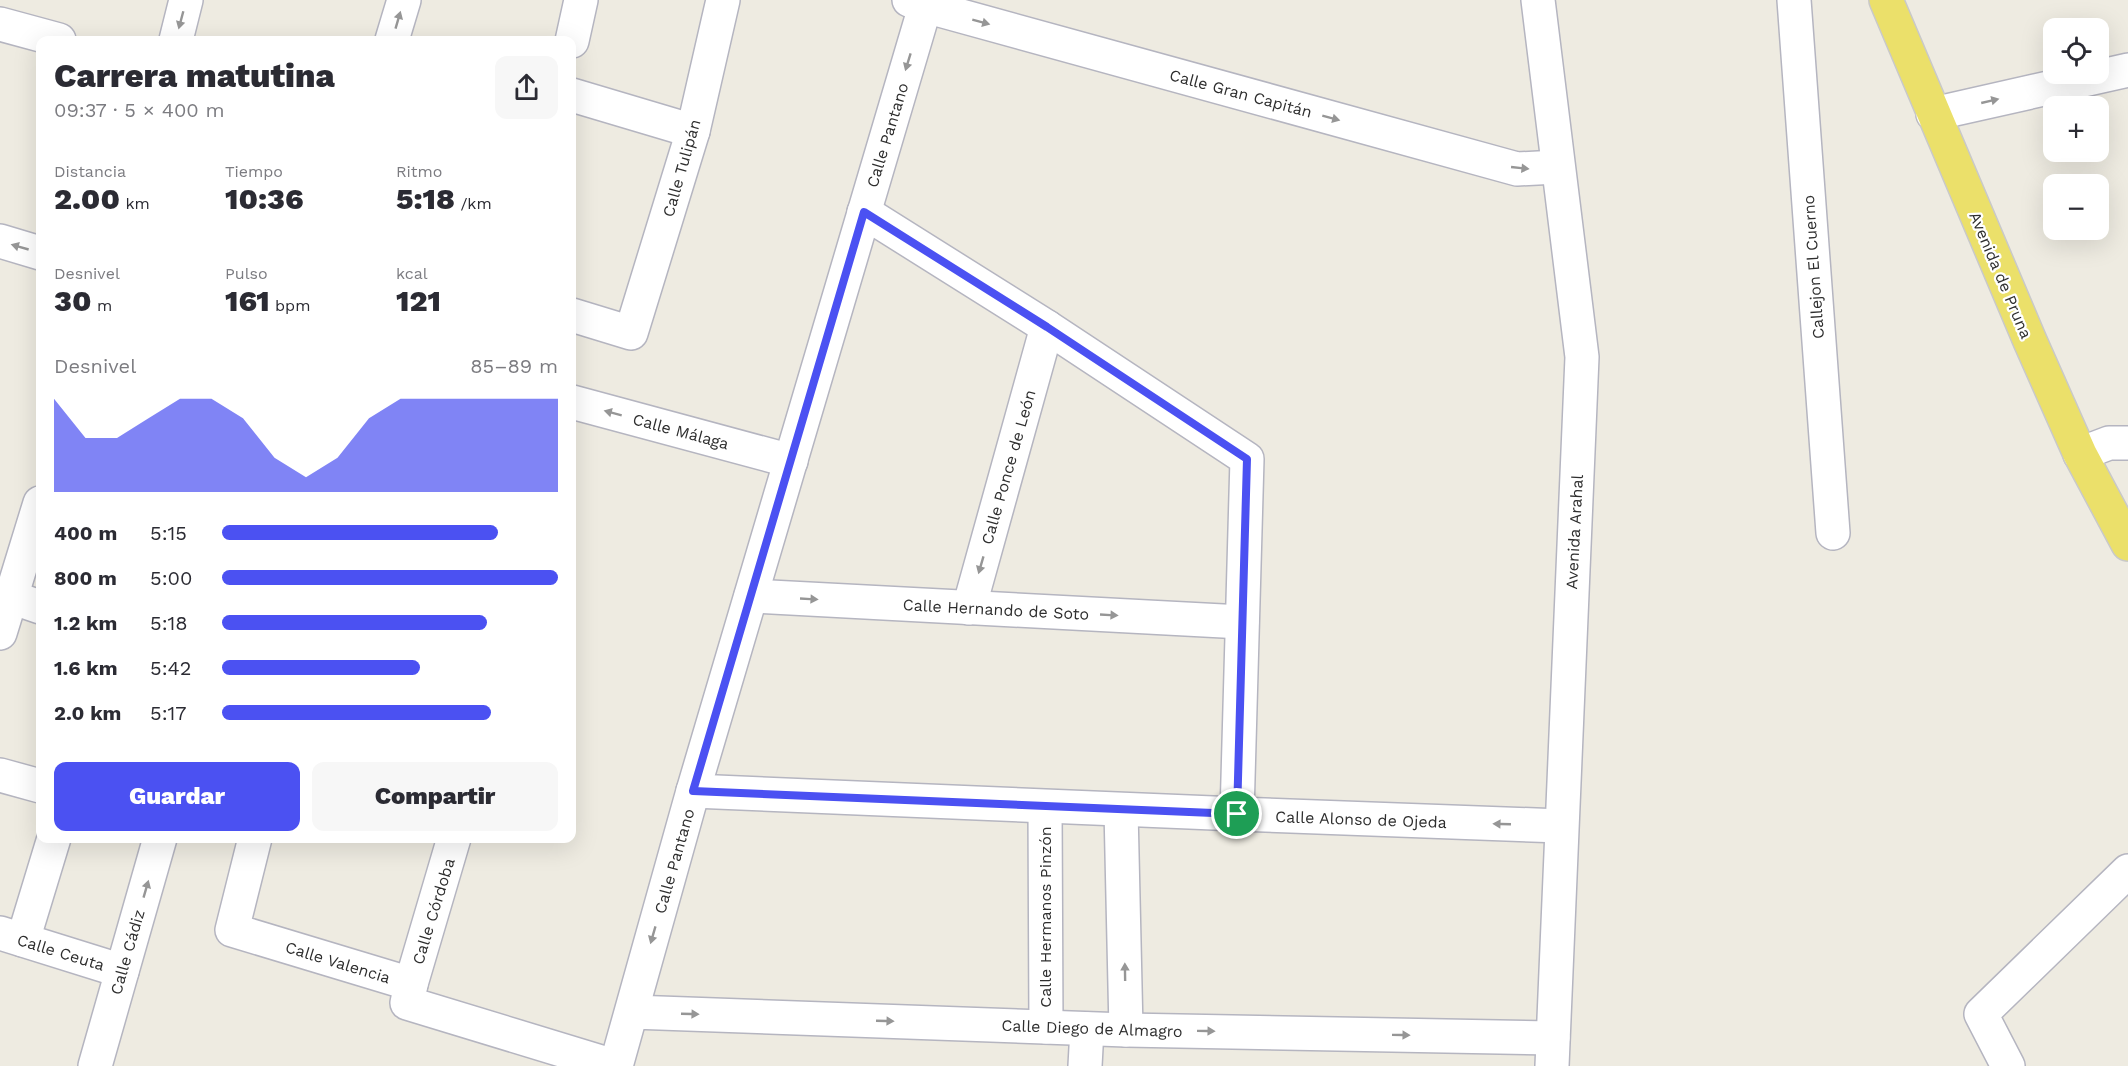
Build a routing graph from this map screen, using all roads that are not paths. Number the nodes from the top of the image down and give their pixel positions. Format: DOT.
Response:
graph roads {
  1 [pos="186,0"];
  2 [pos="404,0"];
  3 [pos="581,0"];
  4 [pos="723,0"];
  5 [pos="1538,0"];
  6 [pos="1794,0"];
  7 [pos="1886,0"];
  8 [pos="920,2"];
  9 [pos="3,20"];
  10 [pos="48,36"];
  11 [pos="177,36"];
  12 [pos="393,36"];
  13 [pos="573,36"];
  14 [pos="2128,70"];
  15 [pos="576,96"];
  16 [pos="1933,114"];
  17 [pos="693,131"];
  18 [pos="1557,167"];
  19 [pos="864,212"];
  20 [pos="0,242"];
  21 [pos="36,252"];
  22 [pos="576,316"];
  23 [pos="1047,327"];
  24 [pos="576,403"];
  25 [pos="2128,443"];
  26 [pos="2080,454"];
  27 [pos="791,461"];
  28 [pos="36,518"];
  29 [pos="1833,534"];
  30 [pos="2128,544"];
  31 [pos="18,586"];
  32 [pos="751,596"];
  33 [pos="969,608"];
  34 [pos="1242,622"];
  35 [pos="0,633"];
  36 [pos="0,775"];
  37 [pos="36,785"];
  38 [pos="693,791"];
  39 [pos="1045,807"];
  40 [pos="1121,810"];
  41 [pos="1237,814"];
  42 [pos="1561,826"];
  43 [pos="52,843"];
  44 [pos="159,843"];
  45 [pos="254,843"];
  46 [pos="453,843"];
  47 [pos="2122,889"];
  48 [pos="11,937"];
  49 [pos="122,971"];
  50 [pos="411,984"];
  51 [pos="632,1012"];
  52 [pos="1046,1027"];
  53 [pos="1087,1029"];
  54 [pos="1126,1030"];
  55 [pos="1553,1052"];
  56 [pos="95,1066"];
  57 [pos="615,1066"];
  58 [pos="1084,1066"];
  59 [pos="2008,1066"];
  1 -- 11 [label="street, one-way"];
  12 -- 2 [label="street, one-way"];
  3 -- 13 [label="street"];
  4 -- 17 [label="street, Calle Tulipán"];
  5 -- 18 [label="street, Avenida Arahal"];
  6 -- 29 [label="street, Callejon El Cuerno"];
  7 -- 16 [label="main road, Avenida de Pruna"];
  8 -- 18 [label="street, Calle Gran Capitán, one-way"];
  8 -- 19 [label="street, Calle Pantano, one-way"];
  9 -- 10 [label="street"];
  16 -- 14 [label="street, one-way"];
  15 -- 17 [label="street"];
  16 -- 26 [label="main road, Avenida de Pruna"];
  17 -- 22 [label="street, Calle Tulipán"];
  18 -- 42 [label="street, Avenida Arahal"];
  19 -- 23 [label="street"];
  19 -- 27 [label="street, Calle Pantano"];
  21 -- 20 [label="street, one-way"];
  23 -- 33 [label="street, Calle Ponce de León, one-way"];
  23 -- 34 [label="street"];
  27 -- 24 [label="street, Calle Málaga, one-way"];
  25 -- 26 [label="street"];
  26 -- 30 [label="main road, Avenida de Pruna"];
  27 -- 32 [label="street, Calle Pantano"];
  28 -- 31 [label="street"];
  31 -- 35 [label="street"];
  32 -- 33 [label="street, Calle Hernando de Soto, one-way"];
  32 -- 38 [label="street, Calle Pantano"];
  33 -- 34 [label="street, Calle Hernando de Soto, one-way"];
  34 -- 41 [label="street"];
  36 -- 37 [label="street"];
  38 -- 39 [label="street, Calle Alonso de Ojeda"];
  38 -- 51 [label="street, Calle Pantano, one-way"];
  39 -- 40 [label="street, Calle Alonso de Ojeda"];
  39 -- 52 [label="street, Calle Hermanos Pinzón"];
  40 -- 41 [label="street, Calle Alonso de Ojeda"];
  54 -- 40 [label="street, one-way"];
  42 -- 41 [label="street, Calle Alonso de Ojeda, one-way"];
  42 -- 55 [label="street, Avenida Arahal"];
  43 -- 48 [label="street"];
  49 -- 44 [label="street, Calle Cádiz, one-way"];
  45 -- 50 [label="street, Calle Valencia"];
  46 -- 50 [label="street, Calle Córdoba"];
  47 -- 59 [label="street"];
  48 -- 49 [label="street, Calle Ceuta"];
  49 -- 56 [label="street, Calle Cádiz"];
  50 -- 57 [label="street, Calle Valencia"];
  51 -- 52 [label="street, Calle Diego de Almagro, one-way"];
  51 -- 57 [label="street, Calle Pantano"];
  52 -- 53 [label="street, Calle Diego de Almagro"];
  53 -- 54 [label="street, Calle Diego de Almagro"];
  53 -- 58 [label="street"];
  54 -- 55 [label="street, Calle Diego de Almagro, one-way"];
}
